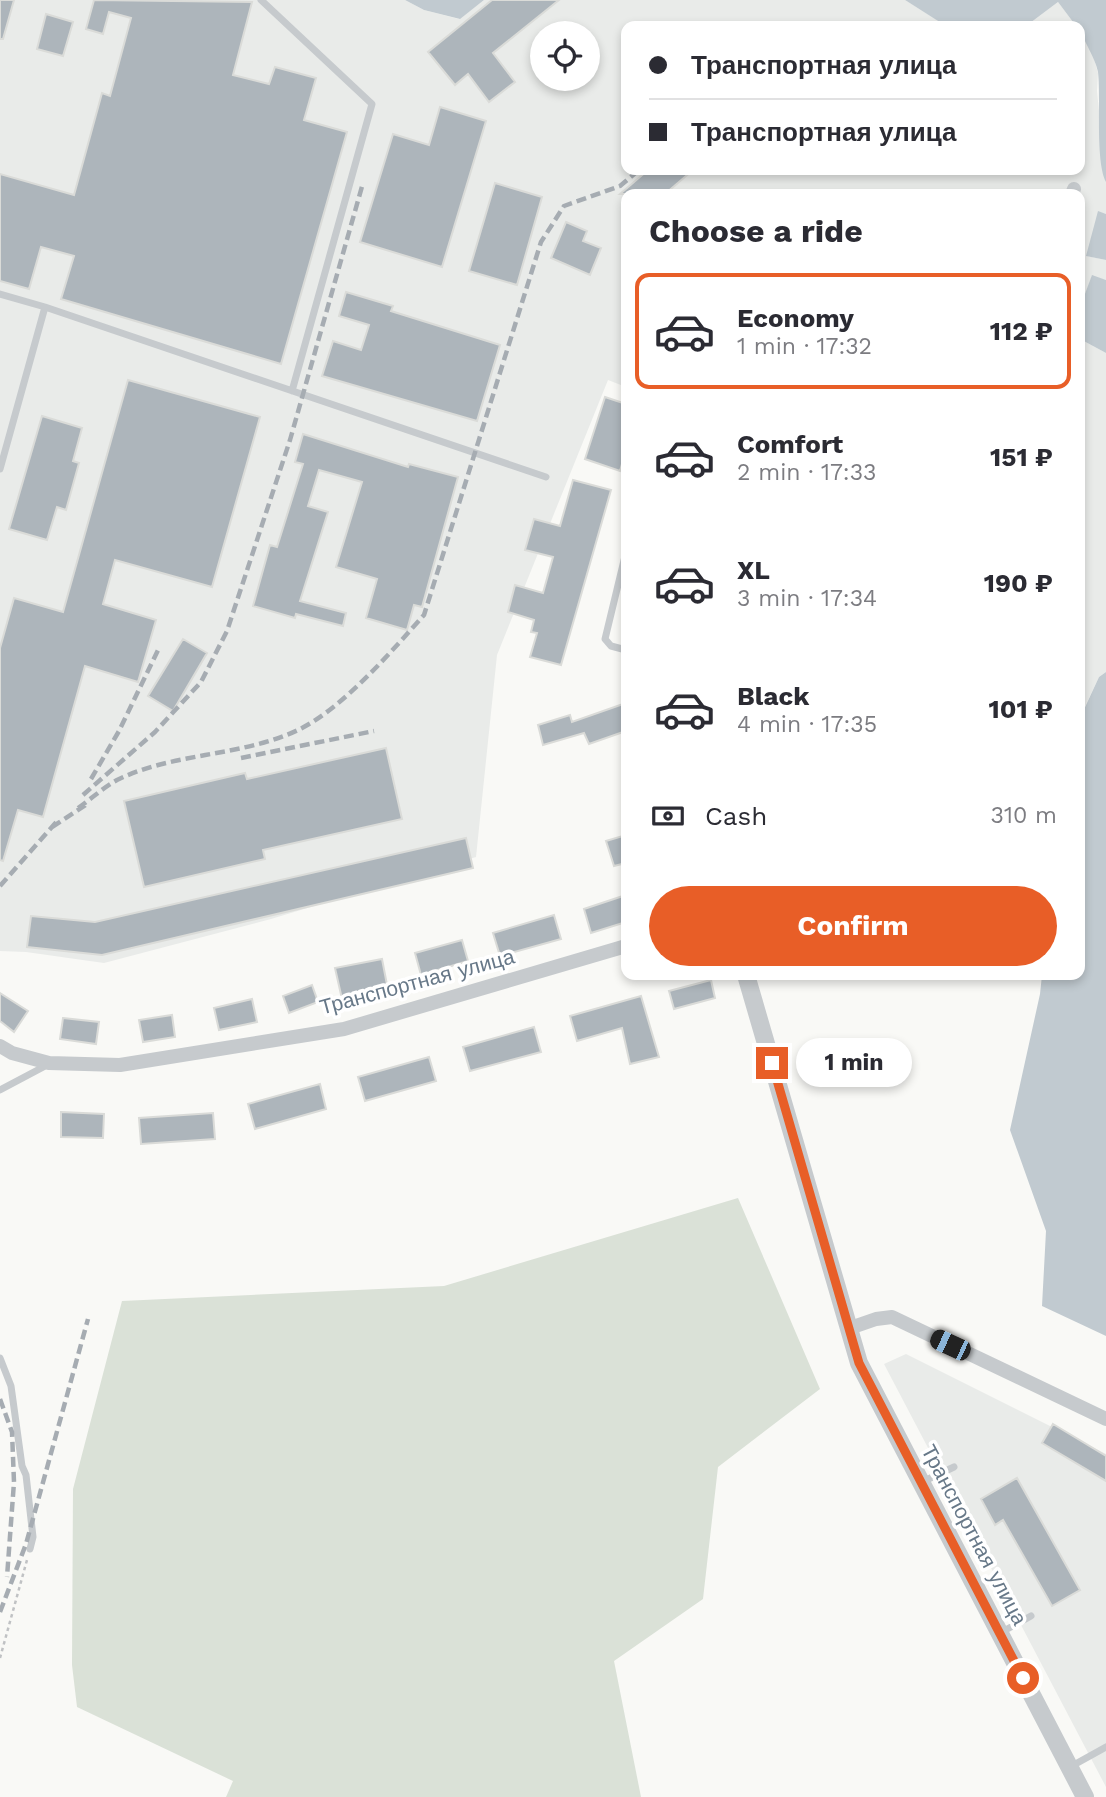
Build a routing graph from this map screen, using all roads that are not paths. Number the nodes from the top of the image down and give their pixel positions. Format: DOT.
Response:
graph roads {
  1 [pos="261,0"];
  2 [pos="0,295"];
  3 [pos="45,307"];
  4 [pos="292,391"];
  5 [pos="0,469"];
  6 [pos="547,477"];
  7 [pos="621,573"];
  8 [pos="621,649"];
  9 [pos="621,947"];
  10 [pos="747,980"];
  11 [pos="6,1050"];
  12 [pos="49,1063"];
  13 [pos="2,1090"];
  14 [pos="850,1328"];
  15 [pos="0,1357"];
  16 [pos="1106,1419"];
  17 [pos="954,1467"];
  18 [pos="921,1483"];
  19 [pos="30,1549"];
  20 [pos="1031,1615"];
  21 [pos="1000,1633"];
  22 [pos="1106,1747"];
  23 [pos="1070,1767"];
  24 [pos="1085,1797"];
  1 -- 4 [label="lane"];
  2 -- 3 [label="lane"];
  3 -- 4 [label="lane"];
  3 -- 5 [label="lane"];
  4 -- 6 [label="lane"];
  7 -- 8 [label="lane"];
  9 -- 12 [label="street, Транспортная улица"];
  10 -- 14 [label="street, Транспортная улица"];
  11 -- 12 [label="street, Транспортная улица"];
  12 -- 13 [label="lane"];
  14 -- 16 [label="street"];
  14 -- 18 [label="street, Транспортная улица"];
  15 -- 19 [label="lane"];
  17 -- 18 [label="lane"];
  18 -- 21 [label="street, Транспортная улица"];
  20 -- 21 [label="lane"];
  21 -- 23 [label="street, Транспортная улица"];
  22 -- 23 [label="lane"];
  23 -- 24 [label="street, Транспортная улица"];
}
